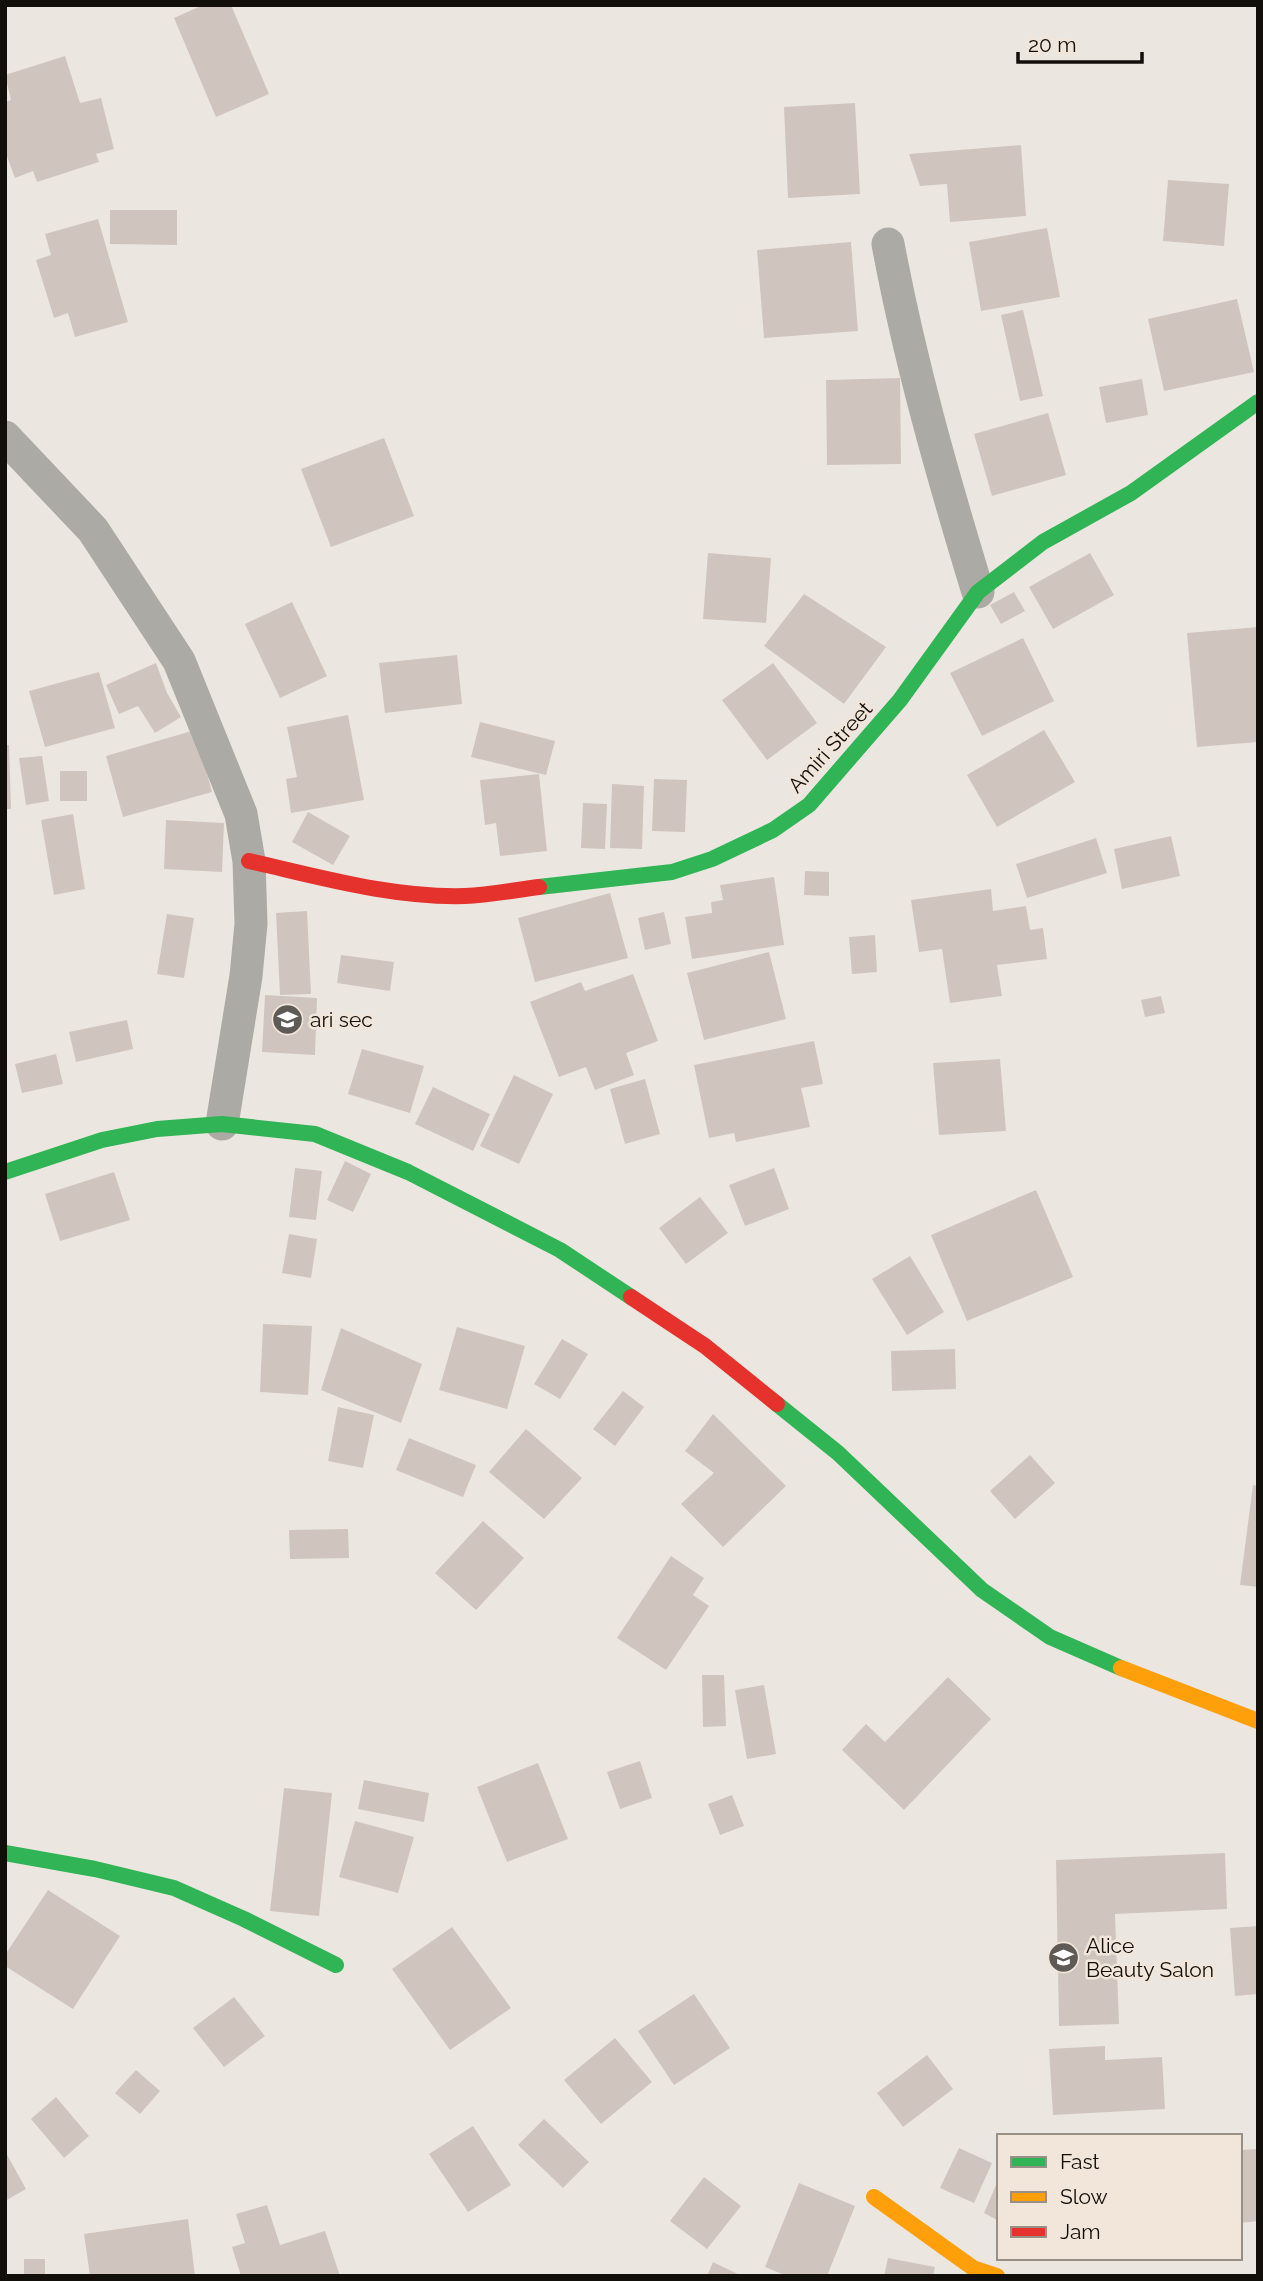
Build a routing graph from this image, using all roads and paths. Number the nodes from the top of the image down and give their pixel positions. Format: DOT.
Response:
graph roads {
  1 [pos="888,244"];
  2 [pos="1258,402"];
  3 [pos="5,437"];
  4 [pos="978,592"];
  5 [pos="249,861"];
  6 [pos="222,1124"];
  7 [pos="5,1172"];
  8 [pos="1258,1721"];
  9 [pos="5,1853"];
  10 [pos="336,1965"];
  11 [pos="874,2197"];
  12 [pos="997,2276"];
  1 -- 4 [label="street"];
  2 -- 4 [label="street, Amiri Street"];
  3 -- 5 [label="street"];
  4 -- 5 [label="street, Amiri Street"];
  5 -- 6 [label="street"];
  6 -- 7 [label="street"];
  6 -- 8 [label="street"];
  9 -- 10 [label="street"];
  11 -- 12 [label="street"];
}
